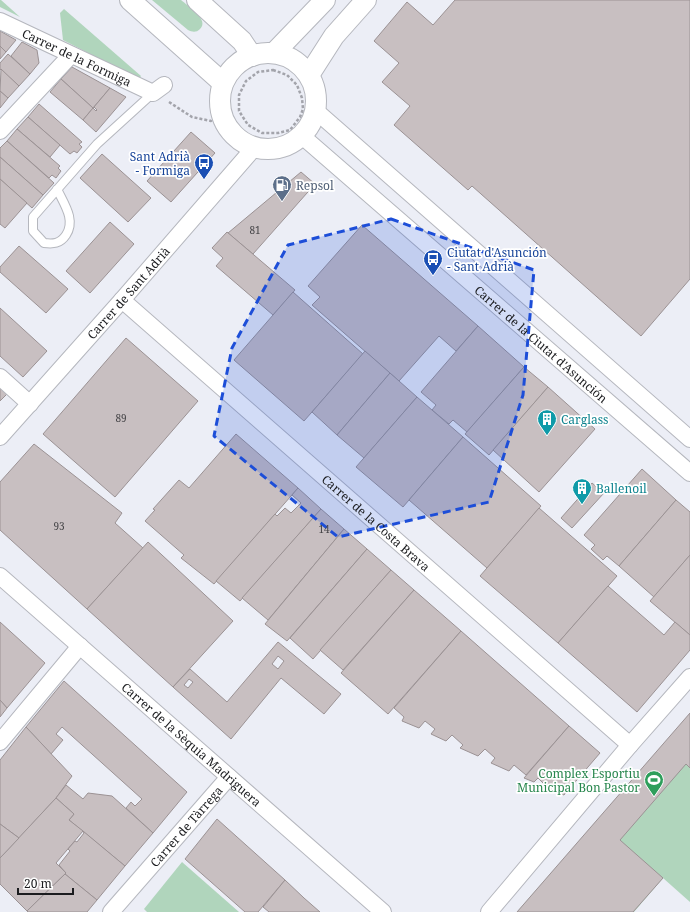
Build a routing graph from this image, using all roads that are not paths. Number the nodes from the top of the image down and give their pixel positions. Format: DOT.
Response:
graph roads {
  1 [pos="130,0"];
  2 [pos="197,0"];
  3 [pos="325,0"];
  4 [pos="366,0"];
  5 [pos="0,21"];
  6 [pos="274,54"];
  7 [pos="71,55"];
  8 [pos="252,56"];
  9 [pos="309,75"];
  10 [pos="223,83"];
  11 [pos="159,89"];
  12 [pos="316,111"];
  13 [pos="0,131"];
  14 [pos="302,136"];
  15 [pos="254,148"];
  16 [pos="57,189"];
  17 [pos="122,300"];
  18 [pos="0,377"];
  19 [pos="30,404"];
  20 [pos="0,437"];
  21 [pos="690,439"];
  22 [pos="690,473"];
  23 [pos="0,576"];
  24 [pos="80,646"];
  25 [pos="690,677"];
  26 [pos="0,742"];
  27 [pos="630,745"];
  28 [pos="229,777"];
  29 [pos="111,912"];
  30 [pos="384,912"];
  31 [pos="489,912"];
  1 -- 10 [label="street"];
  2 -- 8 [label="street"];
  3 -- 6 [label="street"];
  4 -- 9 [label="street"];
  5 -- 7 [label="street, Carrer de la Formiga"];
  6 -- 8 [label="street"];
  6 -- 9 [label="street"];
  7 -- 11 [label="street, Carrer de la Formiga"];
  7 -- 13 [label="street"];
  8 -- 10 [label="street"];
  9 -- 12 [label="street"];
  10 -- 15 [label="street"];
  11 -- 16 [label="lane"];
  12 -- 14 [label="street"];
  12 -- 21 [label="street"];
  14 -- 15 [label="street"];
  14 -- 22 [label="street, Carrer de la Ciutat d'Asunción"];
  15 -- 17 [label="street, Carrer de Sant Adrià"];
  16 -- 16 [label="lane"];
  17 -- 19 [label="street, Carrer de Sant Adrià"];
  17 -- 27 [label="street, Carrer de la Costa Brava"];
  18 -- 19 [label="street"];
  19 -- 20 [label="street, Carrer de Sant Adrià"];
  23 -- 24 [label="street, Carrer de la Sèquia Madriguera"];
  24 -- 26 [label="street"];
  24 -- 28 [label="street, Carrer de la Sèquia Madriguera"];
  25 -- 27 [label="street"];
  27 -- 31 [label="street"];
  28 -- 29 [label="street, Carrer de Tàrrega"];
  28 -- 30 [label="street, Carrer de la Sèquia Madriguera"];
}
